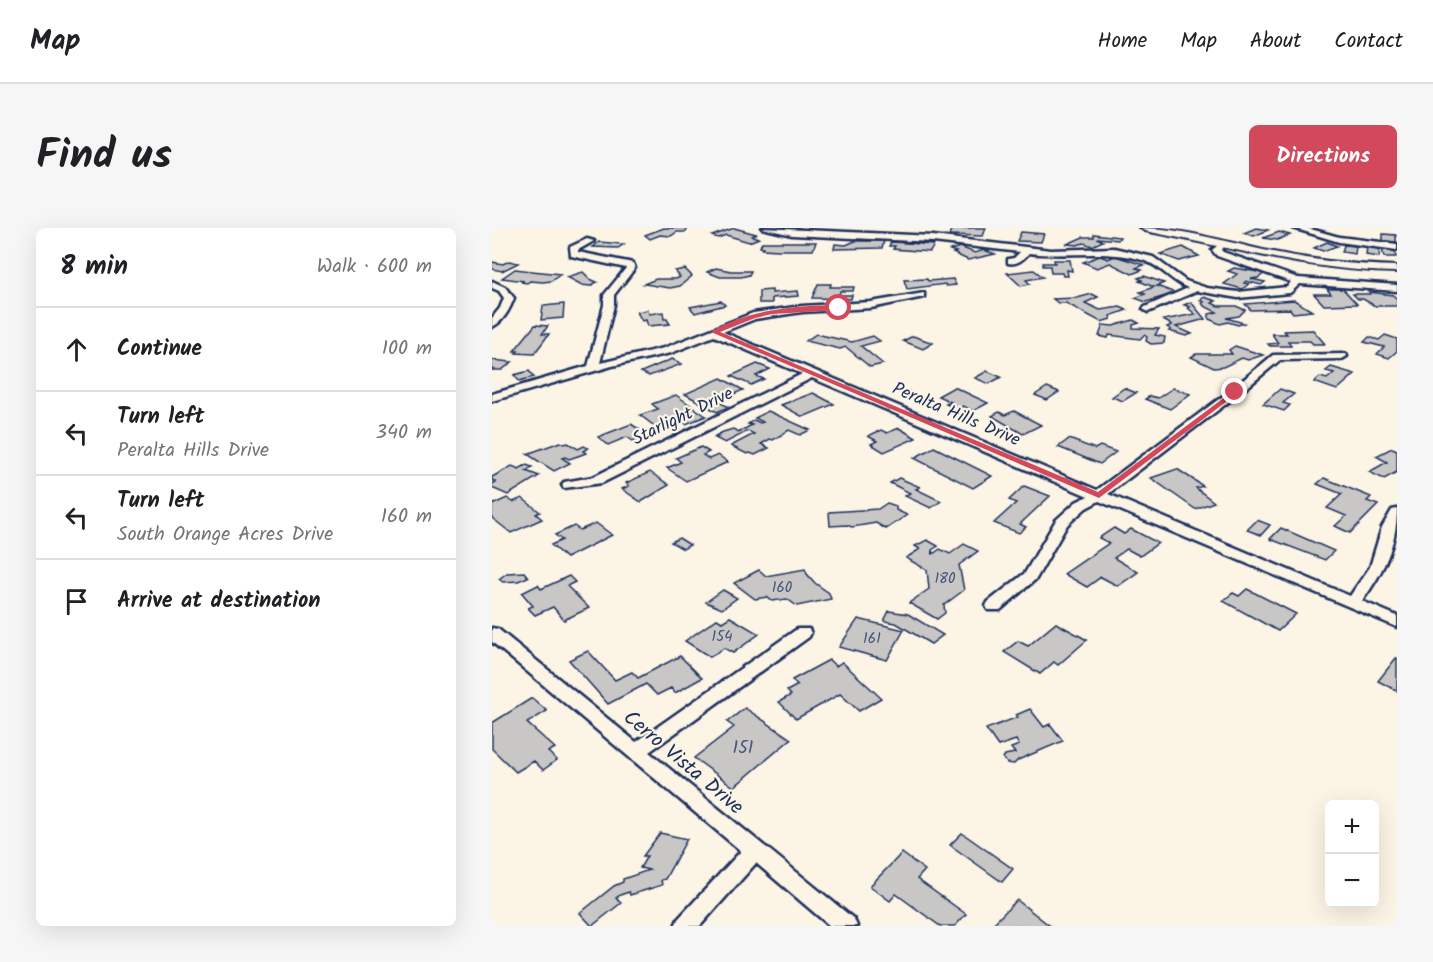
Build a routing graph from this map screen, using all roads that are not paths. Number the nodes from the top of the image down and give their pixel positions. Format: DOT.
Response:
graph roads {
  1 [pos="766,228"];
  2 [pos="1297,228"];
  3 [pos="1153,229"];
  4 [pos="590,241"];
  5 [pos="1397,247"];
  6 [pos="1219,248"];
  7 [pos="1026,251"];
  8 [pos="1011,261"];
  9 [pos="1397,268"];
  10 [pos="1297,281"];
  11 [pos="492,284"];
  12 [pos="1196,288"];
  13 [pos="1397,288"];
  14 [pos="921,295"];
  15 [pos="1148,309"];
  16 [pos="492,324"];
  17 [pos="714,332"];
  18 [pos="1342,356"];
  19 [pos="593,368"];
  20 [pos="810,374"];
  21 [pos="492,398"];
  22 [pos="569,485"];
  23 [pos="1099,495"];
  24 [pos="1397,513"];
  25 [pos="1353,603"];
  26 [pos="994,606"];
  27 [pos="1397,621"];
  28 [pos="492,633"];
  29 [pos="803,633"];
  30 [pos="635,752"];
  31 [pos="754,851"];
  32 [pos="686,926"];
  33 [pos="846,926"];
  1 -- 7 [label="street"];
  2 -- 5 [label="street"];
  3 -- 6 [label="main road"];
  4 -- 19 [label="street"];
  6 -- 9 [label="main road"];
  6 -- 10 [label="street"];
  7 -- 8 [label="street"];
  7 -- 12 [label="street"];
  10 -- 12 [label="street"];
  10 -- 13 [label="street"];
  11 -- 16 [label="street"];
  12 -- 15 [label="street"];
  14 -- 17 [label="street"];
  17 -- 19 [label="street"];
  17 -- 20 [label="street, Peralta Hills Drive"];
  18 -- 23 [label="street"];
  19 -- 21 [label="street"];
  20 -- 22 [label="street, Starlight Drive"];
  20 -- 23 [label="street, Peralta Hills Drive"];
  23 -- 25 [label="street, Peralta Hills Drive"];
  23 -- 26 [label="street"];
  24 -- 25 [label="street"];
  25 -- 27 [label="street, Peralta Hills Drive"];
  28 -- 30 [label="street, Cerro Vista Drive"];
  29 -- 30 [label="street"];
  30 -- 31 [label="street, Cerro Vista Drive"];
  31 -- 32 [label="street"];
  31 -- 33 [label="street, Cerro Vista Drive"];
}
